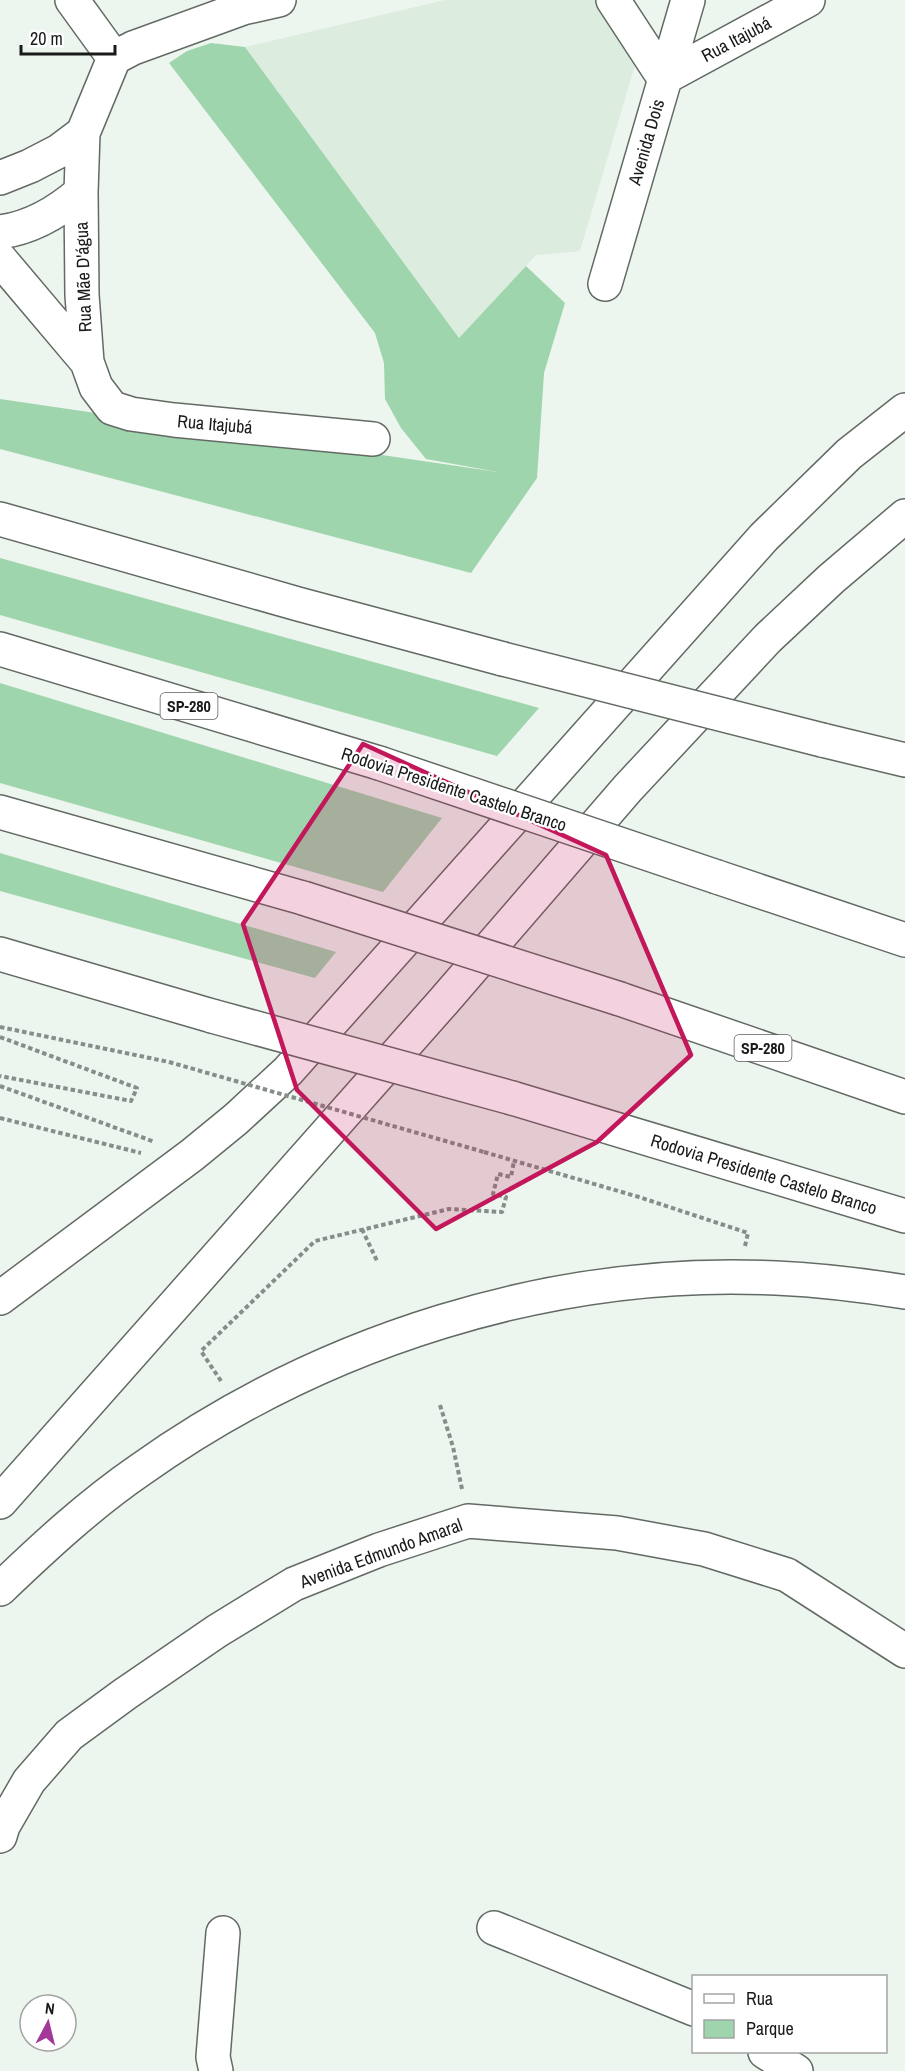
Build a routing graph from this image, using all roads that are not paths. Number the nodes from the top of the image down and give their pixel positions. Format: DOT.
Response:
graph roads {
  1 [pos="72,0"];
  2 [pos="279,0"];
  3 [pos="614,0"];
  4 [pos="688,0"];
  5 [pos="808,0"];
  6 [pos="240,4"];
  7 [pos="114,58"];
  8 [pos="664,78"];
  9 [pos="83,133"];
  10 [pos="0,178"];
  11 [pos="81,192"];
  12 [pos="0,232"];
  13 [pos="0,259"];
  14 [pos="604,284"];
  15 [pos="87,362"];
  16 [pos="905,410"];
  17 [pos="373,439"];
  18 [pos="905,516"];
  19 [pos="0,519"];
  20 [pos="0,649"];
  21 [pos="905,760"];
  22 [pos="0,812"];
  23 [pos="905,940"];
  24 [pos="0,954"];
  25 [pos="905,1097"];
  26 [pos="905,1216"];
  27 [pos="905,1292"];
  28 [pos="0,1298"];
  29 [pos="0,1502"];
  30 [pos="0,1589"];
  31 [pos="905,1652"];
  32 [pos="0,1836"];
  33 [pos="494,1928"];
  34 [pos="223,1933"];
  35 [pos="692,2009"];
  36 [pos="767,2053"];
  37 [pos="216,2071"];
  38 [pos="796,2071"];
  1 -- 7 [label="main road"];
  2 -- 6 [label="main road"];
  3 -- 8 [label="main road"];
  4 -- 8 [label="main road, Avenida Dois"];
  5 -- 8 [label="main road, Rua Itajubá"];
  6 -- 7 [label="main road"];
  7 -- 9 [label="main road, Rua Mãe D'água"];
  8 -- 14 [label="main road, Avenida Dois"];
  9 -- 10 [label="main road"];
  9 -- 11 [label="main road, Rua Mãe D'água"];
  11 -- 12 [label="main road, Rua Mãe D'água"];
  11 -- 15 [label="main road, Rua Mãe D'água"];
  13 -- 15 [label="main road"];
  15 -- 17 [label="main road, Rua Itajubá"];
  16 -- 28 [label="main road"];
  18 -- 29 [label="main road"];
  19 -- 21 [label="main road, bridge"];
  20 -- 23 [label="main road, Rodovia Presidente Castelo Branco / SP-280, bridge"];
  22 -- 25 [label="main road, SP-280, bridge"];
  24 -- 26 [label="main road, Rodovia Presidente Castelo Branco, bridge"];
  27 -- 30 [label="main road"];
  31 -- 32 [label="main road, Avenida Edmundo Amaral"];
  33 -- 35 [label="main road"];
  34 -- 37 [label="main road"];
  36 -- 38 [label="main road"];
}
